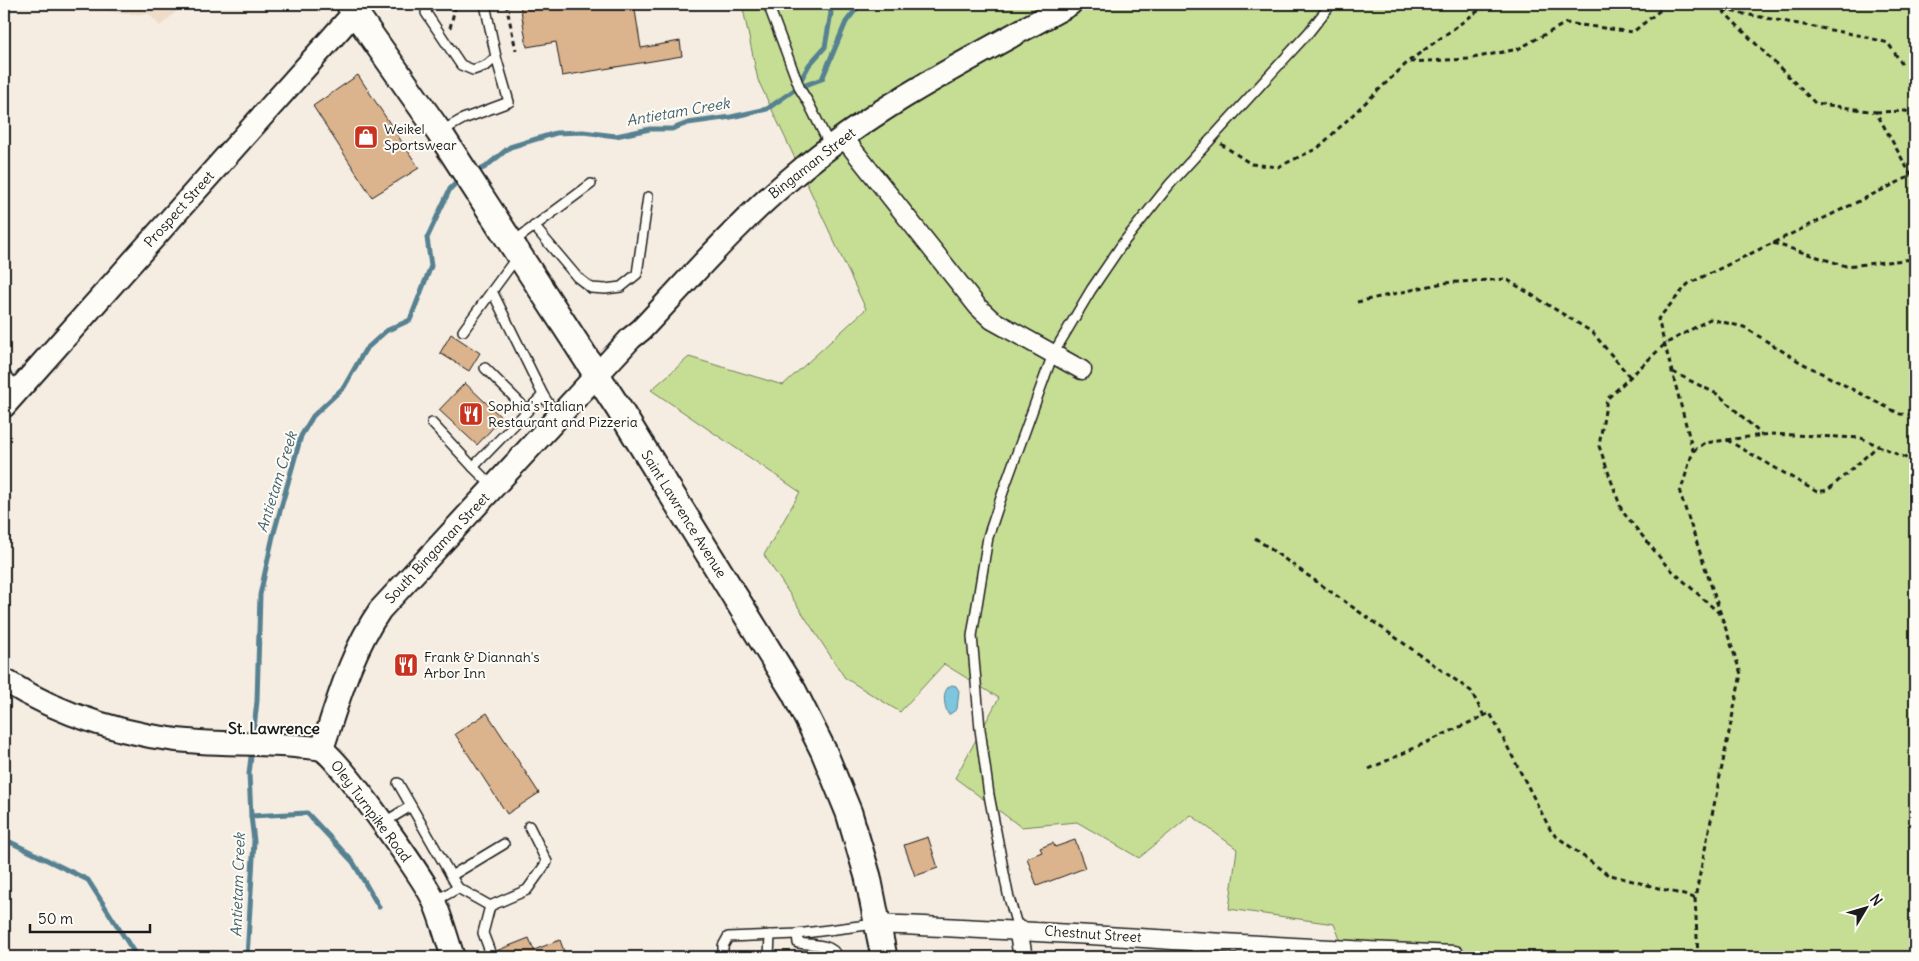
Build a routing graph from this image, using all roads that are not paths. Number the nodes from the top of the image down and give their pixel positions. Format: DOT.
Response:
graph roads {
  1 [pos="427,4"];
  2 [pos="485,4"];
  3 [pos="768,4"];
  4 [pos="1070,4"];
  5 [pos="1332,4"];
  6 [pos="355,6"];
  7 [pos="496,57"];
  8 [pos="439,132"];
  9 [pos="836,142"];
  10 [pos="591,184"];
  11 [pos="648,197"];
  12 [pos="534,226"];
  13 [pos="515,249"];
  14 [pos="492,291"];
  15 [pos="463,331"];
  16 [pos="1053,354"];
  17 [pos="485,368"];
  18 [pos="1082,370"];
  19 [pos="597,376"];
  20 [pos="11,381"];
  21 [pos="543,395"];
  22 [pos="4,406"];
  23 [pos="527,410"];
  24 [pos="558,418"];
  25 [pos="432,423"];
  26 [pos="473,467"];
  27 [pos="494,487"];
  28 [pos="4,680"];
  29 [pos="322,749"];
  30 [pos="398,783"];
  31 [pos="411,806"];
  32 [pos="382,823"];
  33 [pos="529,826"];
  34 [pos="504,844"];
  35 [pos="451,876"];
  36 [pos="458,888"];
  37 [pos="434,902"];
  38 [pos="490,906"];
  39 [pos="878,924"];
  40 [pos="1018,929"];
  41 [pos="797,934"];
  42 [pos="770,935"];
  43 [pos="1196,949"];
  44 [pos="1317,953"];
  45 [pos="453,957"];
  46 [pos="492,957"];
  47 [pos="723,957"];
  48 [pos="769,957"];
  49 [pos="838,957"];
  50 [pos="884,957"];
  51 [pos="1023,957"];
  52 [pos="1455,957"];
  1 -- 7 [label="lane"];
  2 -- 7 [label="lane"];
  3 -- 9 [label="lane"];
  4 -- 9 [label="street, Bingaman Street"];
  5 -- 16 [label="lane"];
  6 -- 8 [label="main road, Saint Lawrence Avenue"];
  6 -- 20 [label="street, Prospect Street"];
  7 -- 8 [label="lane"];
  8 -- 13 [label="main road, Saint Lawrence Avenue"];
  9 -- 16 [label="street"];
  9 -- 19 [label="street, Bingaman Street"];
  10 -- 12 [label="lane"];
  11 -- 12 [label="lane"];
  12 -- 13 [label="lane"];
  13 -- 14 [label="lane"];
  13 -- 19 [label="main road, Saint Lawrence Avenue"];
  14 -- 15 [label="lane"];
  14 -- 21 [label="lane"];
  16 -- 18 [label="street"];
  16 -- 40 [label="lane"];
  17 -- 23 [label="lane"];
  19 -- 24 [label="street, South Bingaman Street"];
  19 -- 39 [label="main road, Saint Lawrence Avenue"];
  20 -- 22 [label="street, Prospect Street"];
  21 -- 23 [label="lane"];
  21 -- 24 [label="lane"];
  23 -- 26 [label="lane"];
  24 -- 27 [label="street, South Bingaman Street"];
  25 -- 26 [label="lane"];
  26 -- 27 [label="lane"];
  27 -- 29 [label="street, South Bingaman Street"];
  28 -- 29 [label="street, Oley Turnpike Road"];
  29 -- 32 [label="street, Oley Turnpike Road"];
  30 -- 31 [label="lane"];
  31 -- 32 [label="lane"];
  31 -- 35 [label="lane"];
  32 -- 37 [label="street, Oley Turnpike Road"];
  33 -- 38 [label="lane"];
  34 -- 35 [label="lane"];
  35 -- 36 [label="lane"];
  36 -- 37 [label="lane"];
  36 -- 38 [label="lane"];
  37 -- 45 [label="street, Oley Turnpike Road"];
  38 -- 46 [label="lane"];
  39 -- 40 [label="street, Chestnut Street"];
  39 -- 41 [label="lane"];
  39 -- 50 [label="main road, Saint Lawrence Avenue"];
  40 -- 43 [label="street, Chestnut Street"];
  40 -- 51 [label="street"];
  41 -- 42 [label="lane"];
  41 -- 49 [label="lane"];
  42 -- 47 [label="lane"];
  42 -- 48 [label="lane"];
  43 -- 44 [label="street, Chestnut Street"];
  44 -- 52 [label="street, Chestnut Street"];
}
